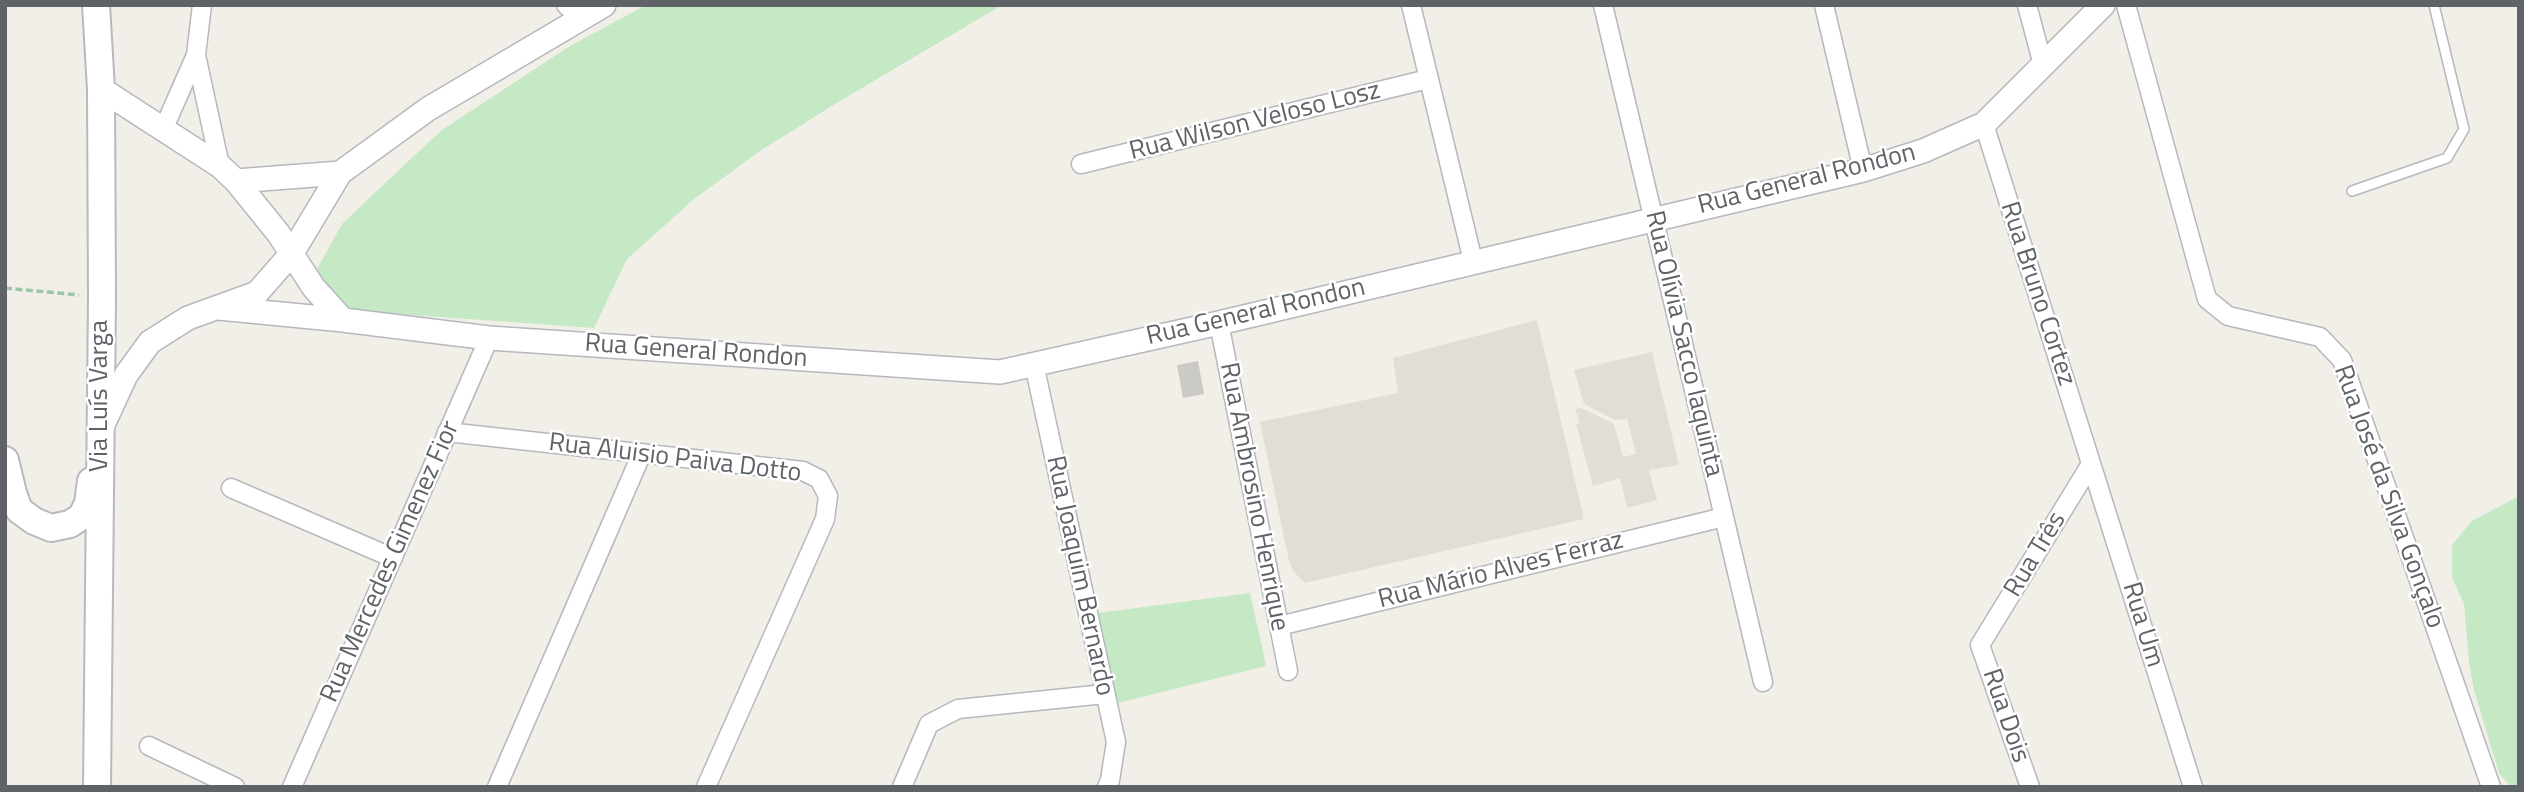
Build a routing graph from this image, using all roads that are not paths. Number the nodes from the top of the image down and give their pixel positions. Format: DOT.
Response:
graph roads {
  1 [pos="96,5"];
  2 [pos="202,5"];
  3 [pos="604,5"];
  4 [pos="1411,5"];
  5 [pos="1603,5"];
  6 [pos="1824,5"];
  7 [pos="2027,5"];
  8 [pos="2103,5"];
  9 [pos="2126,5"];
  10 [pos="2434,5"];
  11 [pos="574,12"];
  12 [pos="196,55"];
  13 [pos="2043,65"];
  14 [pos="1429,79"];
  15 [pos="101,89"];
  16 [pos="1984,124"];
  17 [pos="163,130"];
  18 [pos="1081,164"];
  19 [pos="1863,170"];
  20 [pos="340,173"];
  21 [pos="228,174"];
  22 [pos="2352,191"];
  23 [pos="1654,219"];
  24 [pos="292,253"];
  25 [pos="1473,261"];
  26 [pos="219,308"];
  27 [pos="343,320"];
  28 [pos="1219,323"];
  29 [pos="489,338"];
  30 [pos="1034,364"];
  31 [pos="101,430"];
  32 [pos="447,432"];
  33 [pos="642,453"];
  34 [pos="5,460"];
  35 [pos="2091,464"];
  36 [pos="231,488"];
  37 [pos="1724,517"];
  38 [pos="393,558"];
  39 [pos="1279,626"];
  40 [pos="1980,645"];
  41 [pos="1288,671"];
  42 [pos="1763,682"];
  43 [pos="1105,695"];
  44 [pos="149,746"];
  45 [pos="97,787"];
  46 [pos="235,787"];
  47 [pos="292,787"];
  48 [pos="497,787"];
  49 [pos="706,787"];
  50 [pos="902,787"];
  51 [pos="1107,787"];
  52 [pos="2030,787"];
  53 [pos="2193,787"];
  54 [pos="2491,787"];
  1 -- 15 [label="main road, Via Luís Varga"];
  2 -- 12 [label="street"];
  3 -- 11 [label="street"];
  4 -- 14 [label="street"];
  5 -- 23 [label="street, Rua Olívia Sacco Iaquinta"];
  6 -- 19 [label="street"];
  7 -- 13 [label="street"];
  8 -- 13 [label="street, Rua General Rondon"];
  9 -- 54 [label="street, Rua José da Silva Gonçalo"];
  10 -- 22 [label="lane"];
  11 -- 20 [label="street"];
  12 -- 17 [label="street"];
  12 -- 21 [label="street"];
  13 -- 16 [label="street, Rua General Rondon"];
  14 -- 18 [label="street, Rua Wilson Veloso Losz"];
  14 -- 25 [label="street"];
  15 -- 17 [label="street"];
  15 -- 31 [label="main road, Via Luís Varga"];
  16 -- 19 [label="street, Rua General Rondon"];
  16 -- 35 [label="street, Rua Bruno Cortez"];
  17 -- 21 [label="street"];
  19 -- 23 [label="street, Rua General Rondon"];
  20 -- 21 [label="street"];
  20 -- 24 [label="street, Rua General Rondon"];
  21 -- 24 [label="street"];
  23 -- 25 [label="street, Rua General Rondon"];
  23 -- 37 [label="street, Rua Olívia Sacco Iaquinta"];
  24 -- 26 [label="street, Rua General Rondon"];
  24 -- 27 [label="street"];
  25 -- 28 [label="street, Rua General Rondon"];
  26 -- 27 [label="street, Rua General Rondon"];
  26 -- 31 [label="street, Rua General Rondon"];
  27 -- 29 [label="street, Rua General Rondon"];
  28 -- 30 [label="street, Rua General Rondon"];
  28 -- 39 [label="street, Rua Ambrosino Henrique"];
  29 -- 30 [label="street, Rua General Rondon"];
  29 -- 32 [label="street, Rua Mercedes Gimenez Fior"];
  30 -- 43 [label="street, Rua Joaquim Bernardo"];
  31 -- 34 [label="main road"];
  31 -- 45 [label="main road, Via Luís Varga"];
  32 -- 33 [label="street, Rua Aluisio Paiva Dotto"];
  32 -- 38 [label="street, Rua Mercedes Gimenez Fior"];
  33 -- 48 [label="street"];
  33 -- 49 [label="street, Rua Aluisio Paiva Dotto"];
  35 -- 40 [label="street, Rua Três"];
  35 -- 53 [label="street, Rua Um"];
  36 -- 38 [label="street"];
  37 -- 39 [label="street, Rua Mário Alves Ferraz"];
  37 -- 42 [label="street, Rua Olívia Sacco Iaquinta"];
  38 -- 47 [label="street, Rua Mercedes Gimenez Fior"];
  39 -- 41 [label="street, Rua Ambrosino Henrique"];
  40 -- 52 [label="street, Rua Dois"];
  43 -- 50 [label="street"];
  43 -- 51 [label="street, Rua Joaquim Bernardo"];
  44 -- 46 [label="street"];
}
